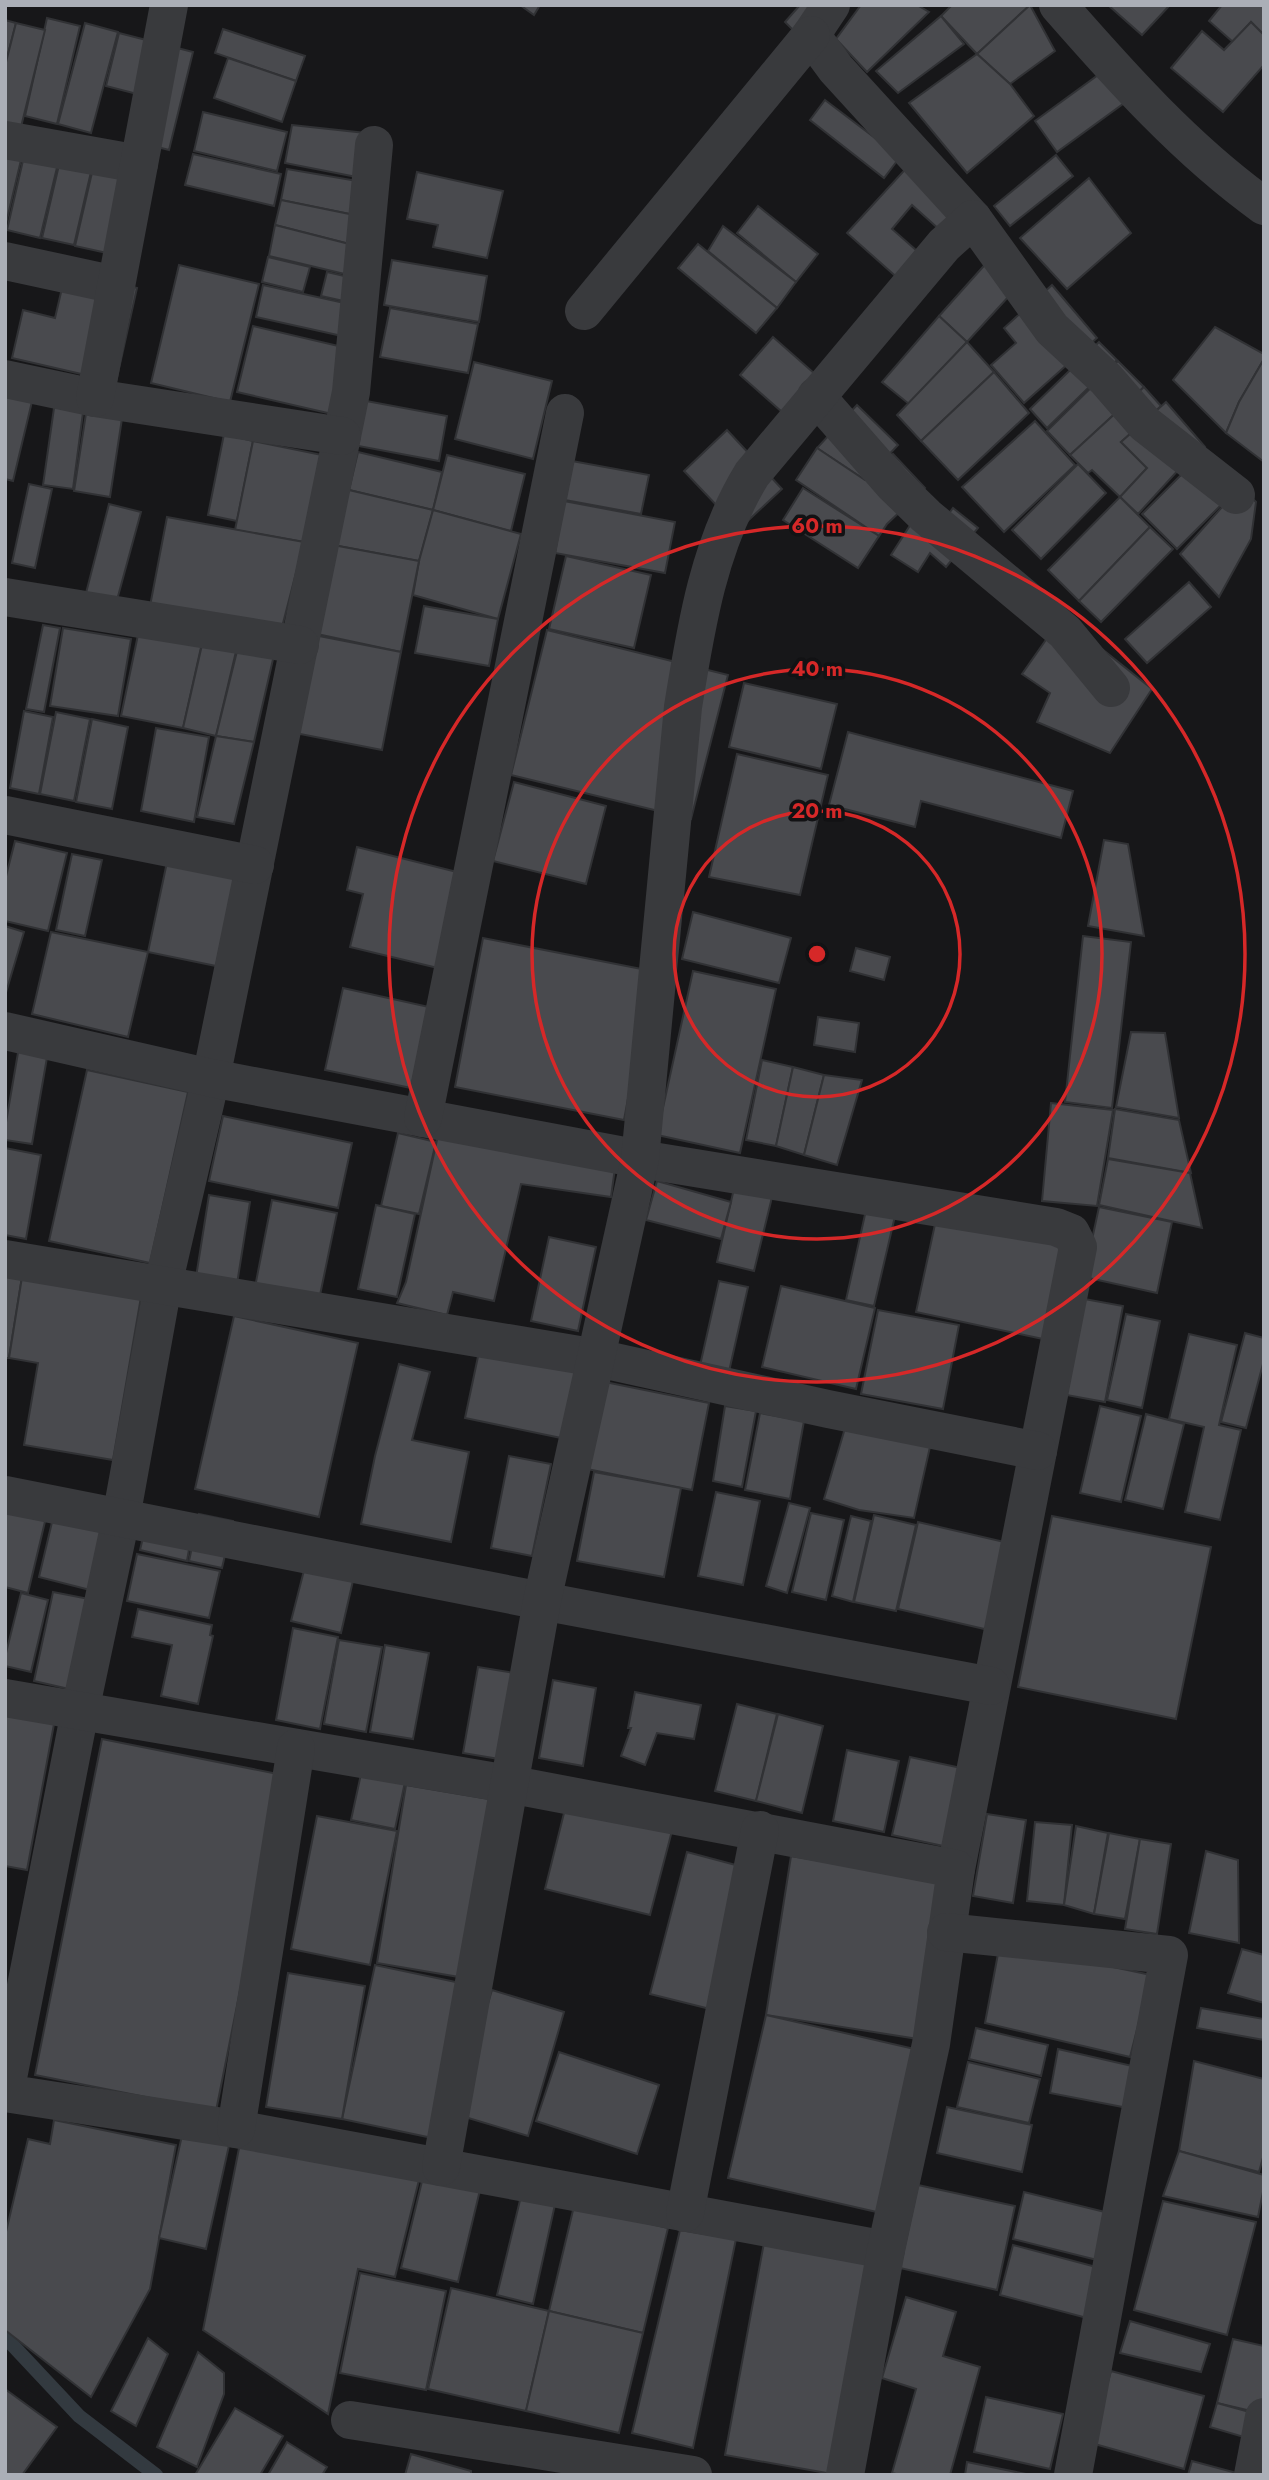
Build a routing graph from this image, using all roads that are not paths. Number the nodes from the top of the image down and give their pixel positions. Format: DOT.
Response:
graph roads {
  1 [pos="1058,5"];
  2 [pos="168,12"];
  3 [pos="821,20"];
  4 [pos="5,140"];
  5 [pos="374,145"];
  6 [pos="139,164"];
  7 [pos="1264,206"];
  8 [pos="973,219"];
  9 [pos="5,261"];
  10 [pos="116,285"];
  11 [pos="584,311"];
  12 [pos="5,379"];
  13 [pos="816,396"];
  14 [pos="95,398"];
  15 [pos="565,413"];
  16 [pos="342,436"];
  17 [pos="1236,495"];
  18 [pos="5,597"];
  19 [pos="300,645"];
  20 [pos="1111,688"];
  21 [pos="5,815"];
  22 [pos="255,865"];
  23 [pos="5,1031"];
  24 [pos="211,1078"];
  25 [pos="423,1118"];
  26 [pos="640,1159"];
  27 [pos="5,1259"];
  28 [pos="163,1285"];
  29 [pos="597,1358"];
  30 [pos="1038,1451"];
  31 [pos="5,1495"];
  32 [pos="121,1518"];
  33 [pos="542,1601"];
  34 [pos="991,1686"];
  35 [pos="5,1698"];
  36 [pos="80,1711"];
  37 [pos="296,1748"];
  38 [pos="508,1784"];
  39 [pos="760,1830"];
  40 [pos="956,1869"];
  41 [pos="946,1932"];
  42 [pos="236,2129"];
  43 [pos="441,2167"];
  44 [pos="685,2213"];
  45 [pos="886,2250"];
  46 [pos="1264,2417"];
  47 [pos="351,2420"];
  48 [pos="693,2475"];
  49 [pos="845,2475"];
  50 [pos="1073,2475"];
  51 [pos="1253,2475"];
  1 -- 7 [label="street"];
  2 -- 6 [label="street"];
  3 -- 8 [label="street"];
  3 -- 11 [label="street"];
  4 -- 6 [label="street"];
  5 -- 16 [label="street"];
  6 -- 10 [label="street"];
  8 -- 13 [label="street"];
  8 -- 17 [label="street"];
  9 -- 10 [label="street"];
  10 -- 14 [label="street"];
  12 -- 14 [label="street"];
  13 -- 20 [label="street"];
  13 -- 26 [label="street"];
  14 -- 16 [label="street"];
  15 -- 25 [label="street"];
  16 -- 19 [label="street"];
  18 -- 19 [label="street"];
  19 -- 22 [label="street"];
  21 -- 22 [label="street"];
  22 -- 24 [label="street"];
  23 -- 24 [label="street"];
  24 -- 25 [label="street"];
  24 -- 28 [label="street"];
  25 -- 26 [label="street"];
  26 -- 29 [label="street"];
  26 -- 30 [label="street"];
  27 -- 28 [label="street"];
  28 -- 29 [label="street"];
  28 -- 32 [label="street"];
  29 -- 30 [label="street"];
  29 -- 33 [label="street"];
  30 -- 34 [label="street"];
  31 -- 32 [label="street"];
  32 -- 33 [label="street"];
  32 -- 36 [label="street"];
  33 -- 34 [label="street"];
  33 -- 38 [label="street"];
  34 -- 40 [label="street"];
  35 -- 36 [label="street"];
  36 -- 37 [label="street"];
  36 -- 42 [label="street"];
  37 -- 38 [label="street"];
  37 -- 42 [label="street"];
  38 -- 39 [label="street"];
  38 -- 43 [label="street"];
  39 -- 40 [label="street"];
  39 -- 44 [label="street"];
  40 -- 41 [label="street"];
  41 -- 45 [label="street"];
  41 -- 50 [label="street"];
  42 -- 43 [label="street"];
  43 -- 44 [label="street"];
  44 -- 45 [label="street"];
  45 -- 49 [label="street"];
  46 -- 51 [label="street"];
  47 -- 48 [label="street"];
}
